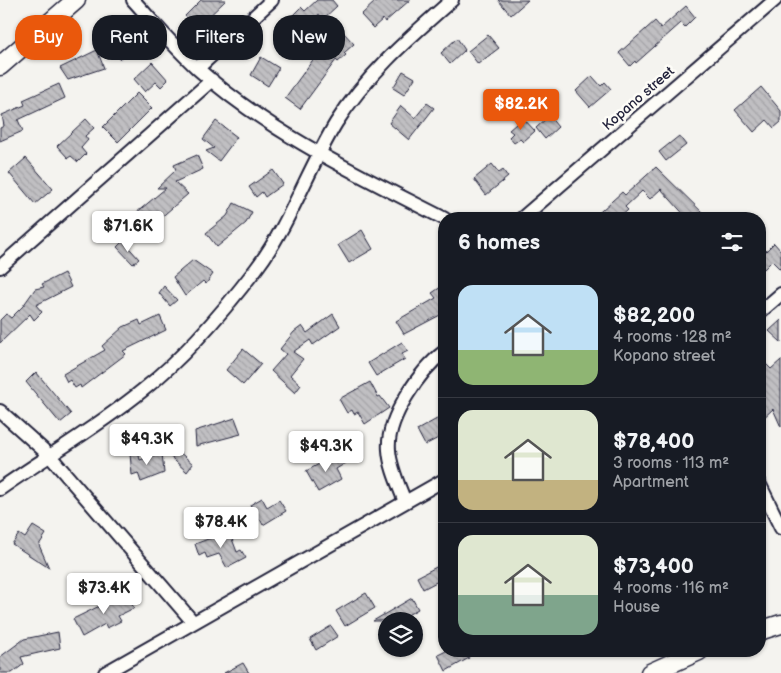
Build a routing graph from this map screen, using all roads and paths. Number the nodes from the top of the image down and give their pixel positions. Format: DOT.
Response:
graph roads {
  1 [pos="76,0"];
  2 [pos="133,0"];
  3 [pos="272,0"];
  4 [pos="452,0"];
  5 [pos="775,0"];
  6 [pos="0,66"];
  7 [pos="198,68"];
  8 [pos="212,80"];
  9 [pos="320,155"];
  10 [pos="529,212"];
  11 [pos="438,215"];
  12 [pos="0,267"];
  13 [pos="781,294"];
  14 [pos="766,307"];
  15 [pos="438,358"];
  16 [pos="0,411"];
  17 [pos="49,455"];
  18 [pos="438,483"];
  19 [pos="0,489"];
  20 [pos="766,493"];
  21 [pos="405,502"];
  22 [pos="778,510"];
  23 [pos="781,528"];
  24 [pos="193,622"];
  25 [pos="781,624"];
  26 [pos="766,629"];
  27 [pos="686,657"];
  28 [pos="105,673"];
  29 [pos="650,673"];
  1 -- 6 [label="street"];
  2 -- 7 [label="street"];
  3 -- 7 [label="street"];
  4 -- 9 [label="street"];
  5 -- 10 [label="street, Kopano street"];
  7 -- 8 [label="street"];
  8 -- 9 [label="street"];
  8 -- 12 [label="street"];
  9 -- 11 [label="street"];
  9 -- 17 [label="street"];
  13 -- 14 [label="street"];
  15 -- 21 [label="street"];
  16 -- 17 [label="street"];
  17 -- 19 [label="street"];
  17 -- 24 [label="street"];
  18 -- 21 [label="street"];
  20 -- 22 [label="street"];
  21 -- 24 [label="street"];
  22 -- 23 [label="street"];
  24 -- 28 [label="street"];
  25 -- 26 [label="street"];
  27 -- 29 [label="street"];
}
